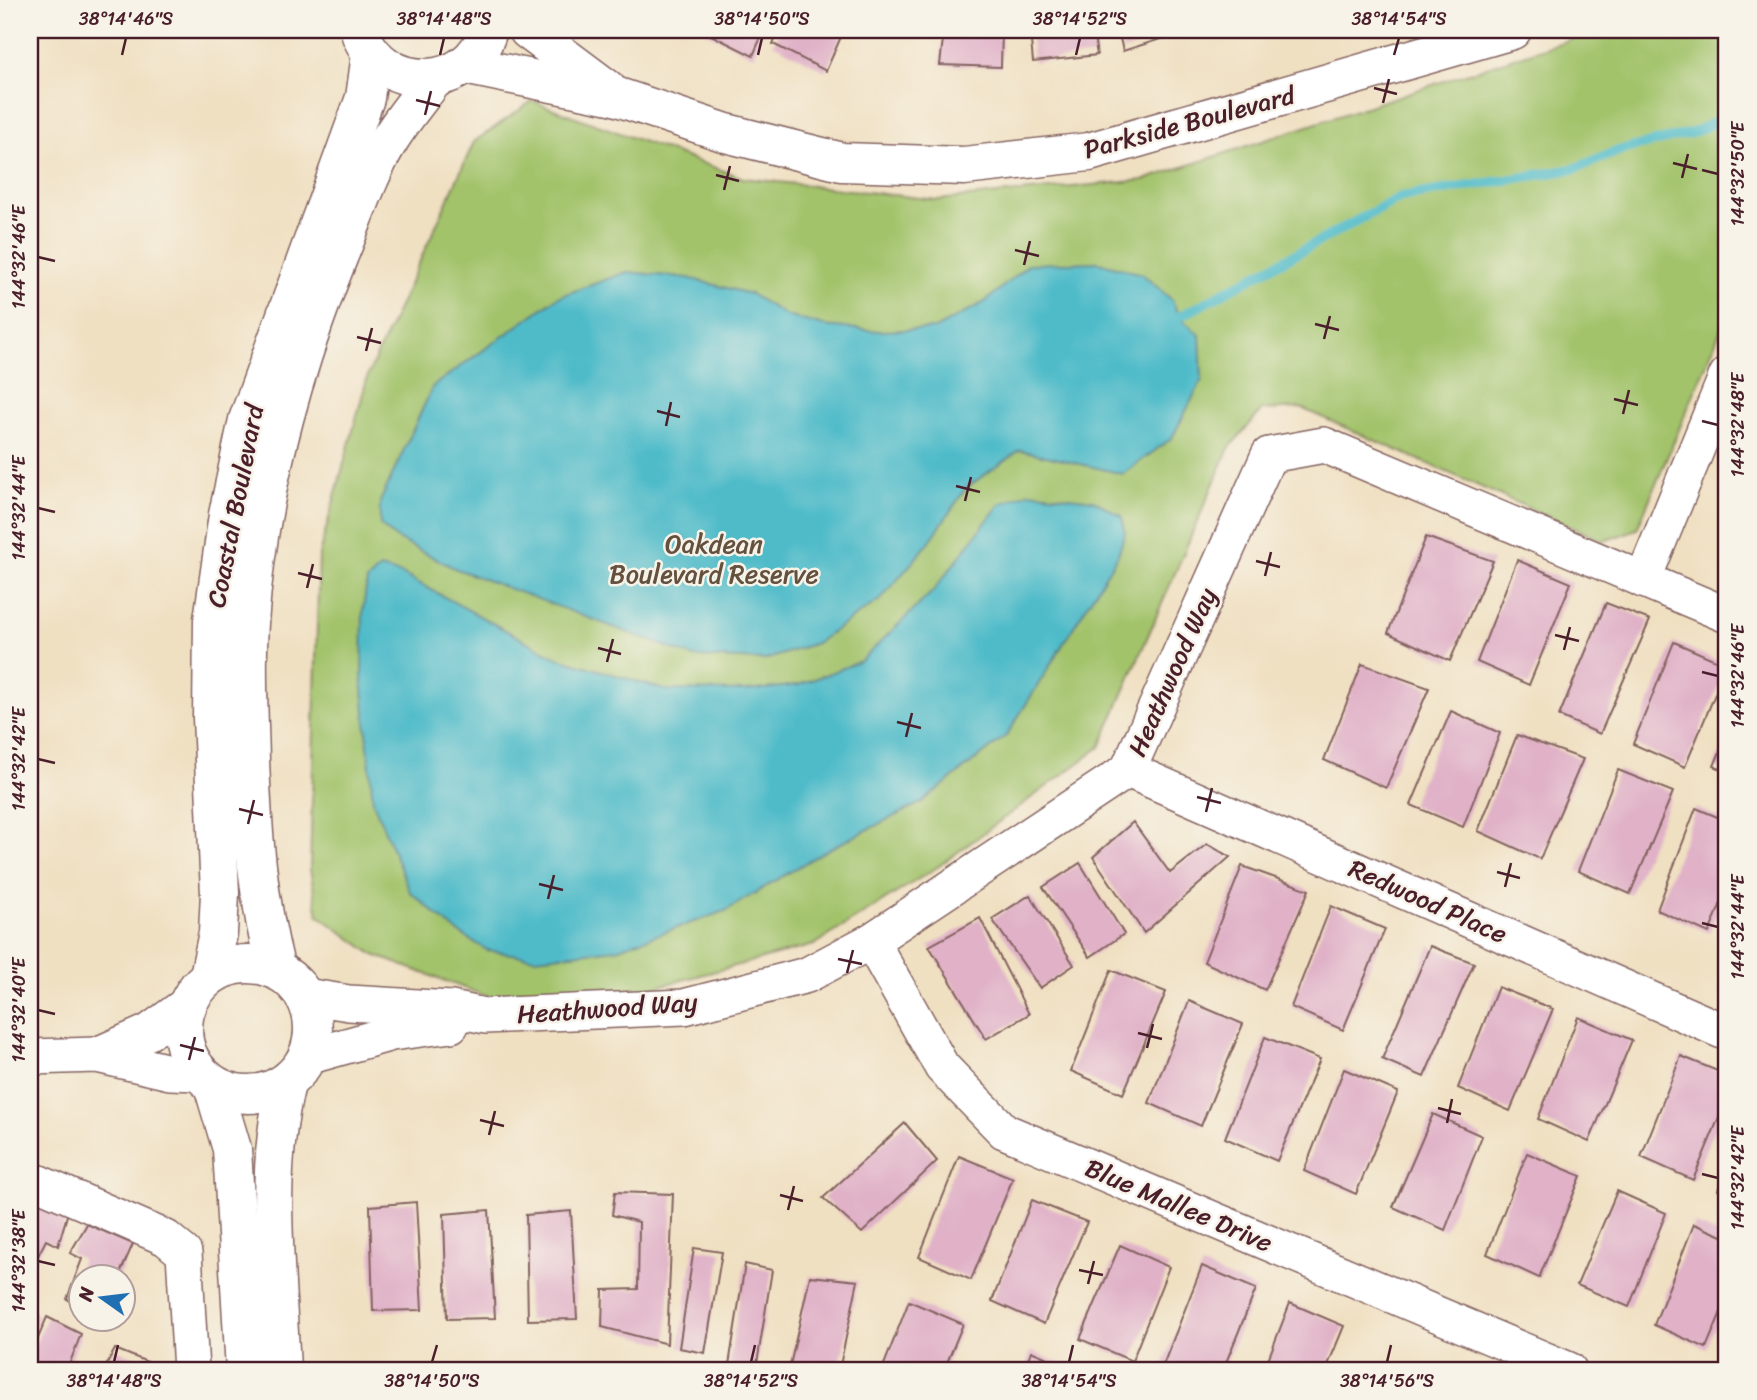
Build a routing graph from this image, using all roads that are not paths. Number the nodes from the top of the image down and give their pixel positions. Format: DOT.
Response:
graph roads {
  1 [pos="488,30"];
  2 [pos="528,30"];
  3 [pos="1511,30"];
  4 [pos="365,42"];
  5 [pos="449,72"];
  6 [pos="615,96"];
  7 [pos="1727,375"];
  8 [pos="1643,580"];
  9 [pos="1727,615"];
  10 [pos="1128,770"];
  11 [pos="871,941"];
  12 [pos="276,970"];
  13 [pos="198,990"];
  14 [pos="305,996"];
  15 [pos="485,1016"];
  16 [pos="1727,1032"];
  17 [pos="97,1055"];
  18 [pos="30,1058"];
  19 [pos="296,1070"];
  20 [pos="206,1079"];
  21 [pos="30,1179"];
  22 [pos="191,1370"];
  23 [pos="245,1370"];
  24 [pos="281,1370"];
  25 [pos="1569,1370"];
  1 -- 5 [label="street, Coastal Boulevard"];
  2 -- 6 [label="street, Parkside Boulevard"];
  3 -- 6 [label="street, Parkside Boulevard"];
  4 -- 5 [label="street, Parkside Boulevard"];
  4 -- 13 [label="street, Coastal Boulevard"];
  5 -- 6 [label="street, Parkside Boulevard"];
  5 -- 12 [label="street, Coastal Boulevard"];
  7 -- 8 [label="street"];
  8 -- 9 [label="street, Heathwood Way"];
  8 -- 10 [label="street, Heathwood Way"];
  10 -- 11 [label="street, Heathwood Way"];
  10 -- 16 [label="street, Redwood Place"];
  11 -- 15 [label="street, Heathwood Way"];
  11 -- 25 [label="street, Blue Mallee Drive"];
  12 -- 13 [label="street"];
  12 -- 14 [label="street"];
  13 -- 17 [label="street"];
  13 -- 20 [label="street"];
  14 -- 15 [label="street, Heathwood Way"];
  14 -- 19 [label="street"];
  15 -- 19 [label="street, Heathwood Way"];
  17 -- 18 [label="street"];
  17 -- 20 [label="street"];
  19 -- 20 [label="street"];
  19 -- 24 [label="street"];
  20 -- 23 [label="street"];
  21 -- 22 [label="street"];
}
